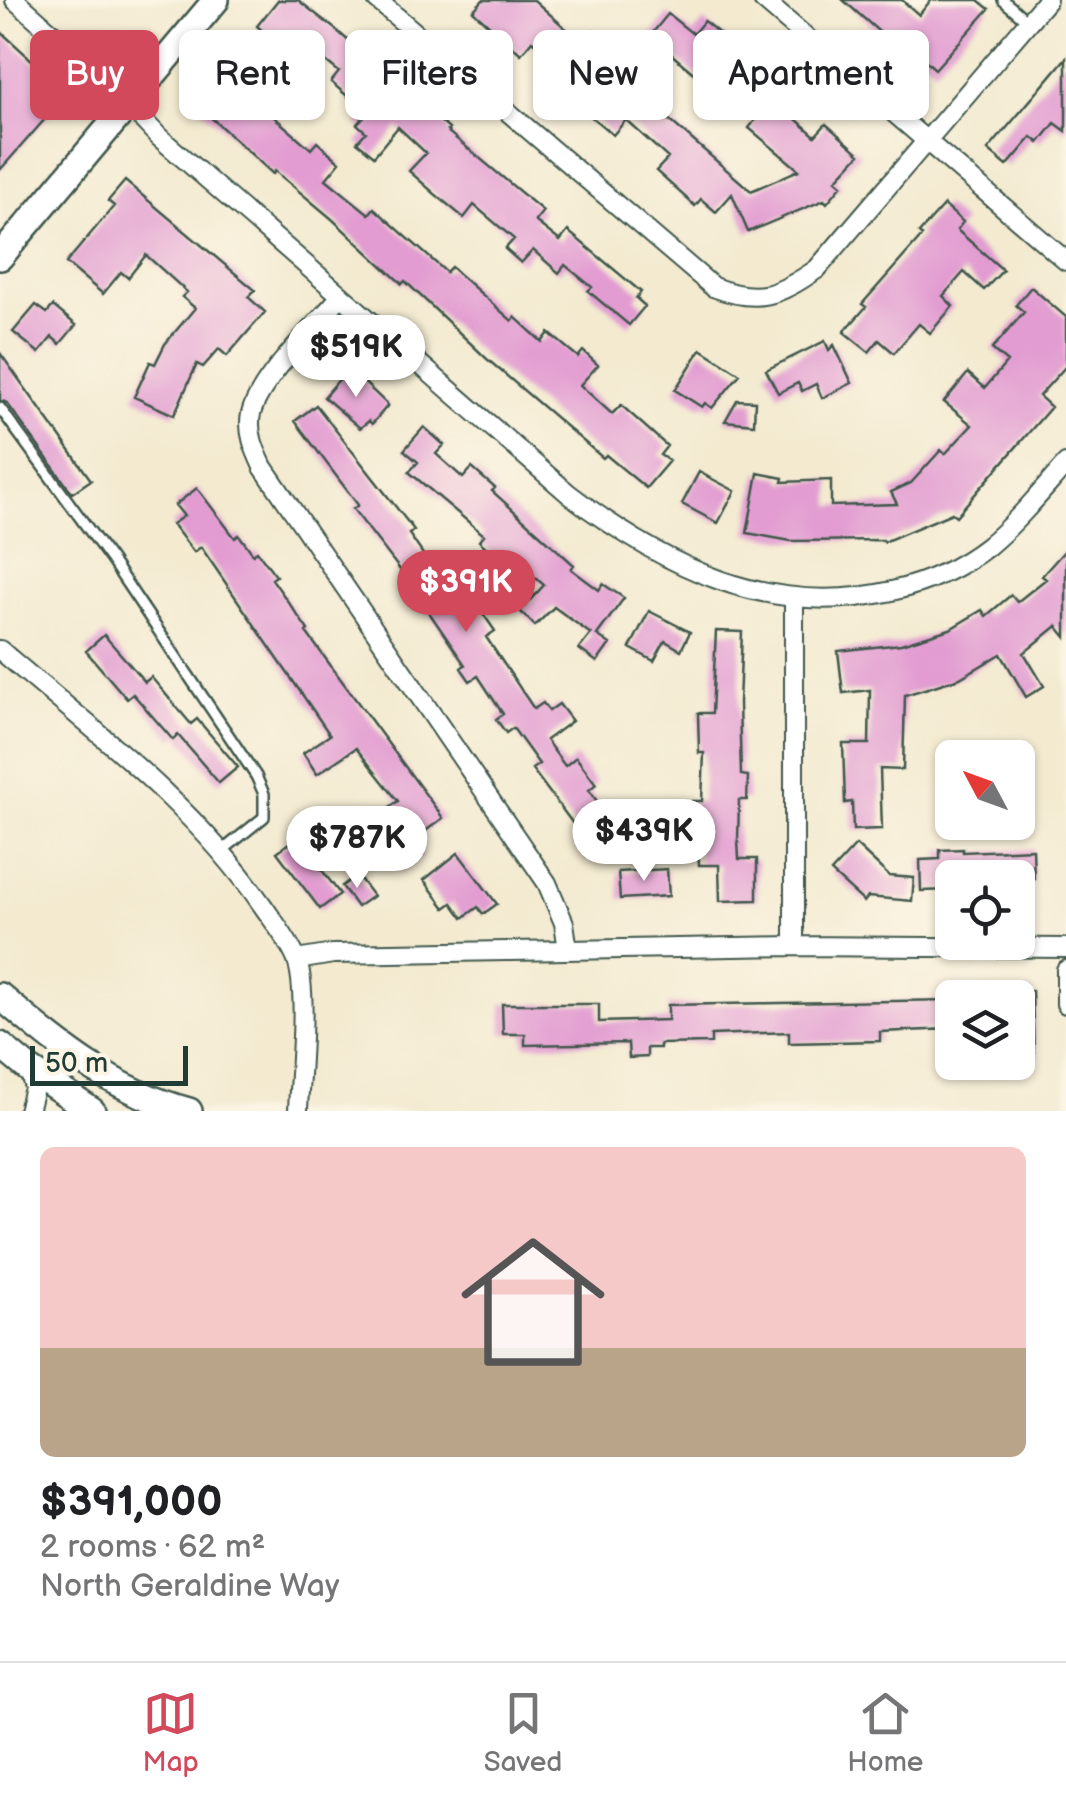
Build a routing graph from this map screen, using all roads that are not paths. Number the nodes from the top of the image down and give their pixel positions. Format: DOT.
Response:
graph roads {
  1 [pos="14,0"];
  2 [pos="216,0"];
  3 [pos="377,0"];
  4 [pos="763,0"];
  5 [pos="1003,0"];
  6 [pos="1047,0"];
  7 [pos="1028,22"];
  8 [pos="48,30"];
  9 [pos="159,68"];
  10 [pos="115,120"];
  11 [pos="143,120"];
  12 [pos="928,142"];
  13 [pos="0,257"];
  14 [pos="1066,261"];
  15 [pos="340,296"];
  16 [pos="0,408"];
  17 [pos="1066,464"];
  18 [pos="794,598"];
  19 [pos="0,650"];
  20 [pos="222,850"];
  21 [pos="794,946"];
  22 [pos="1066,948"];
  23 [pos="568,950"];
  24 [pos="297,960"];
  25 [pos="1066,970"];
  26 [pos="1066,1004"];
  27 [pos="7,1006"];
  28 [pos="0,1045"];
  29 [pos="29,1070"];
  30 [pos="28,1111"];
  31 [pos="92,1111"];
  32 [pos="189,1111"];
  33 [pos="298,1111"];
  1 -- 8 [label="street"];
  2 -- 9 [label="main road"];
  3 -- 12 [label="street"];
  4 -- 12 [label="street"];
  5 -- 7 [label="lane"];
  6 -- 7 [label="street"];
  7 -- 12 [label="street"];
  10 -- 13 [label="main road"];
  11 -- 15 [label="street"];
  12 -- 14 [label="street"];
  15 -- 18 [label="street"];
  15 -- 23 [label="street"];
  16 -- 20 [label="lane"];
  17 -- 18 [label="street"];
  18 -- 21 [label="street"];
  19 -- 20 [label="street"];
  20 -- 24 [label="street"];
  21 -- 22 [label="street"];
  21 -- 23 [label="street"];
  23 -- 24 [label="street"];
  24 -- 33 [label="street"];
  25 -- 26 [label="street"];
  27 -- 32 [label="main road"];
  28 -- 29 [label="main road"];
  29 -- 30 [label="street"];
  29 -- 31 [label="main road"];
}
